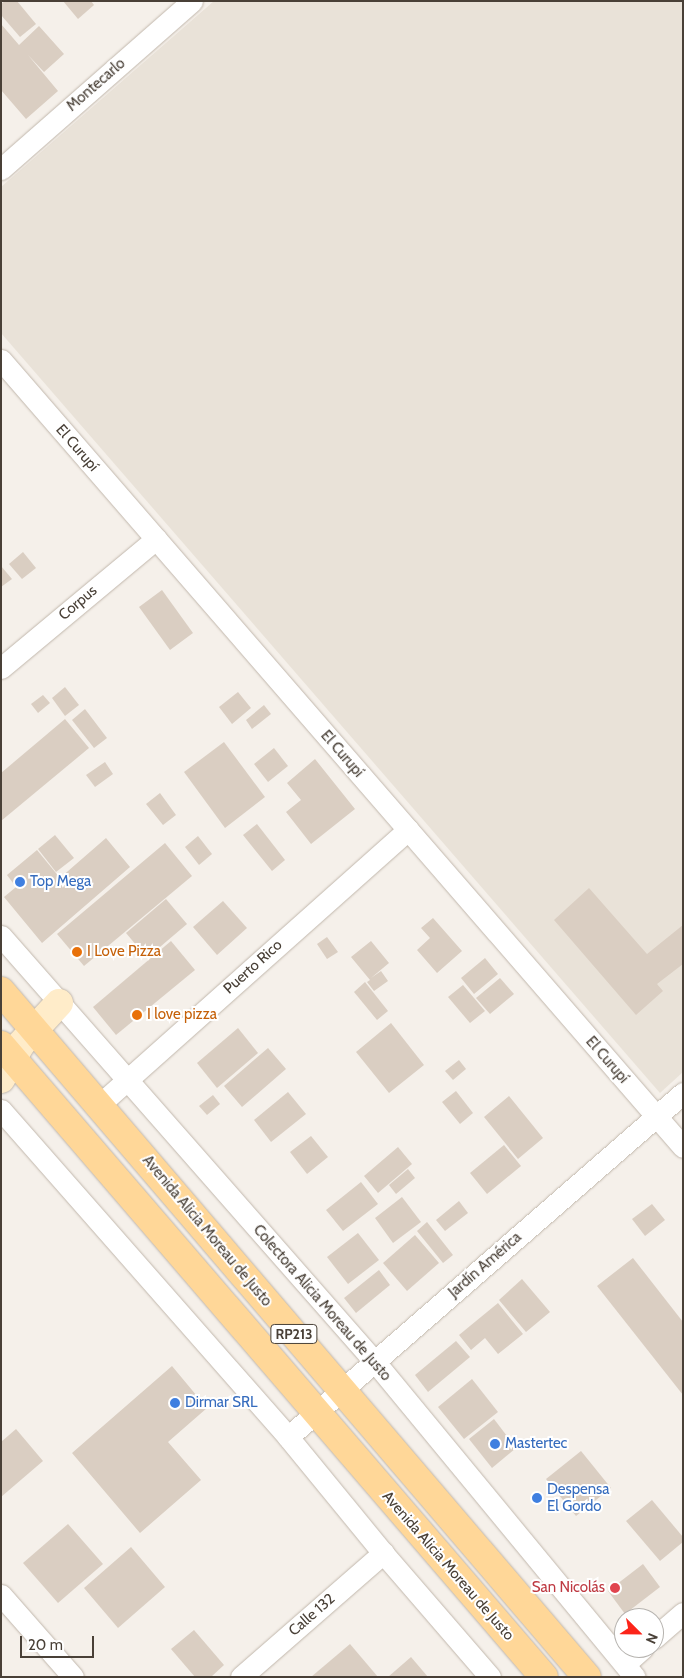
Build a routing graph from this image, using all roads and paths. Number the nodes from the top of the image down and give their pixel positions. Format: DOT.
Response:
graph roads {
  1 [pos="189,2"];
  2 [pos="1,169"];
  3 [pos="1,360"];
  4 [pos="156,539"];
  5 [pos="1,668"];
  6 [pos="408,830"];
  7 [pos="1,936"];
  8 [pos="1,991"];
  9 [pos="59,1003"];
  10 [pos="34,1030"];
  11 [pos="5,1061"];
  12 [pos="127,1080"];
  13 [pos="683,1093"];
  14 [pos="99,1105"];
  15 [pos="1,1110"];
  16 [pos="656,1116"];
  17 [pos="683,1148"];
  18 [pos="375,1362"];
  19 [pos="342,1391"];
  20 [pos="316,1412"];
  21 [pos="288,1437"];
  22 [pos="383,1553"];
  23 [pos="1,1595"];
  24 [pos="683,1613"];
  25 [pos="664,1629"];
  26 [pos="637,1658"];
  27 [pos="630,1670"];
  28 [pos="73,1677"];
  29 [pos="241,1677"];
  30 [pos="490,1677"];
  31 [pos="544,1677"];
  32 [pos="587,1677"];
  1 -- 2 [label="street, Montecarlo"];
  3 -- 4 [label="street, El Curupí"];
  4 -- 5 [label="street, Corpus"];
  4 -- 6 [label="street, El Curupí"];
  6 -- 12 [label="street, Puerto Rico"];
  6 -- 16 [label="street, El Curupí"];
  7 -- 9 [label="street, Colectora Alicia Moreau de Justo"];
  8 -- 10 [label="main road, Avenida Alicia Moreau de Justo / RP213"];
  9 -- 10 [label="main road"];
  9 -- 12 [label="street, Colectora Alicia Moreau de Justo"];
  10 -- 11 [label="main road"];
  10 -- 14 [label="main road, Avenida Alicia Moreau de Justo / RP213"];
  11 -- 20 [label="main road, Avenida Alicia Moreau de Justo / RP213"];
  12 -- 14 [label="street, Puerto Rico"];
  12 -- 18 [label="street, Colectora Alicia Moreau de Justo"];
  13 -- 16 [label="street, Jardín América"];
  14 -- 19 [label="main road, Avenida Alicia Moreau de Justo / RP213"];
  15 -- 21 [label="street"];
  16 -- 17 [label="street, El Curupí"];
  16 -- 18 [label="street, Jardín América"];
  18 -- 19 [label="street, Jardín América"];
  18 -- 27 [label="street, Colectora Alicia Moreau de Justo"];
  19 -- 20 [label="street, Jardín América"];
  19 -- 32 [label="main road, Avenida Alicia Moreau de Justo / RP213"];
  20 -- 21 [label="street, Jardín América"];
  20 -- 31 [label="main road, Avenida Alicia Moreau de Justo / RP213"];
  21 -- 22 [label="street"];
  22 -- 29 [label="street, Calle 132"];
  22 -- 30 [label="street"];
  23 -- 28 [label="street"];
  24 -- 25 [label="street"];
  26 -- 27 [label="street"];
}
